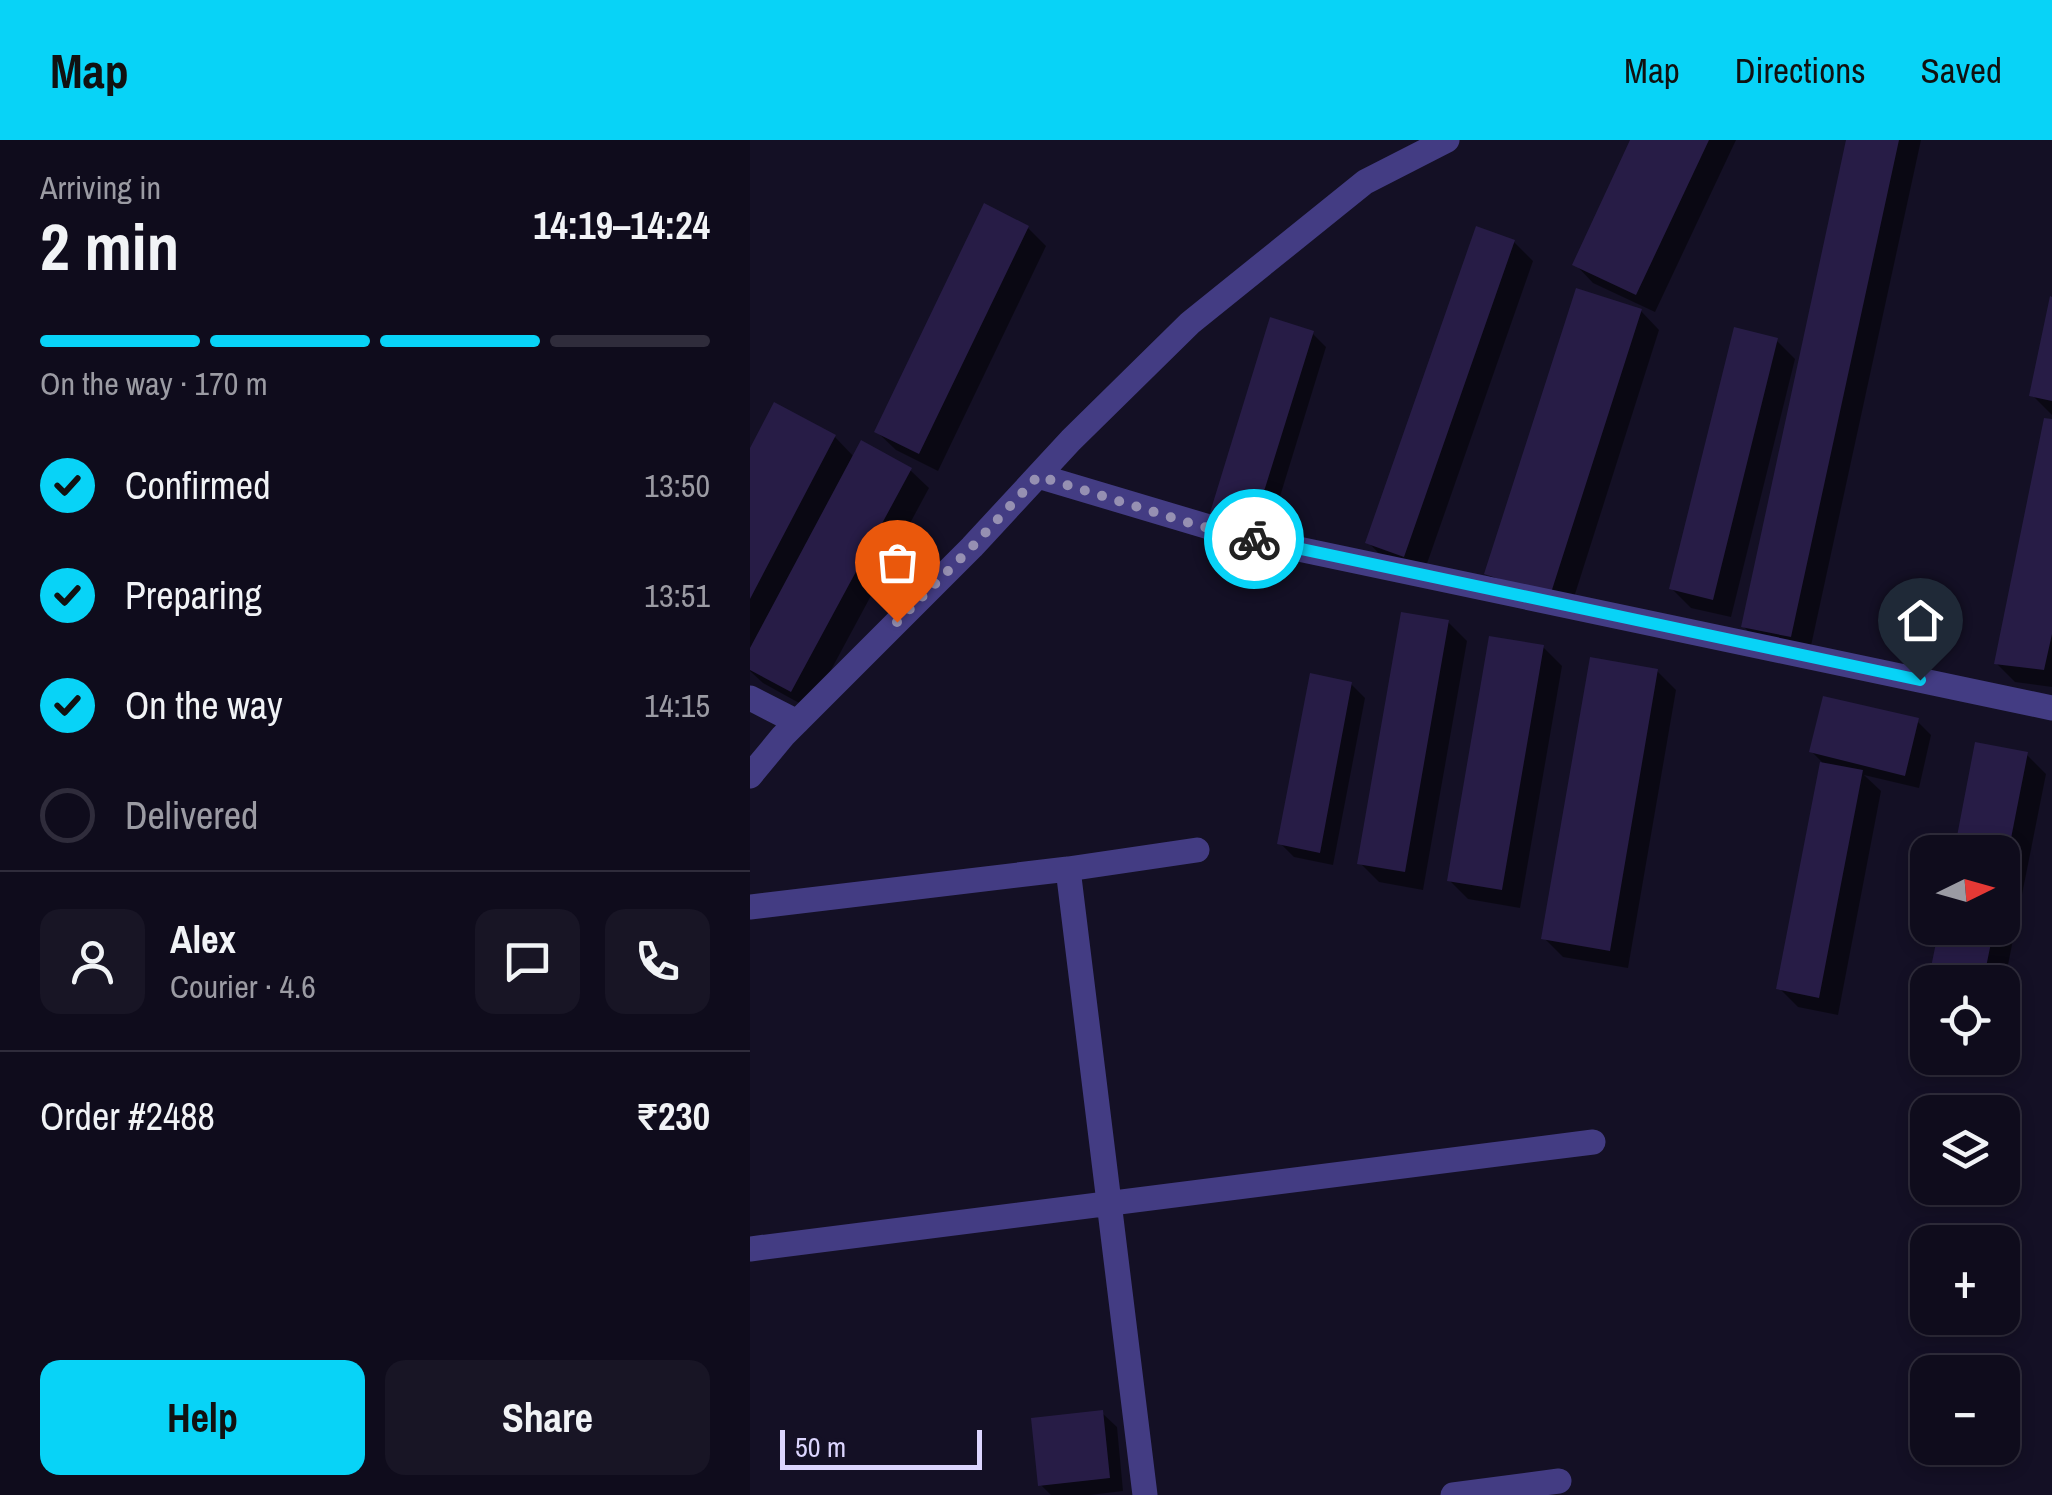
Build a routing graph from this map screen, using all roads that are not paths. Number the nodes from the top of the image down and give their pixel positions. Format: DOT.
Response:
graph roads {
  1 [pos="1446,140"];
  2 [pos="1038,476"];
  3 [pos="750,698"];
  4 [pos="2052,708"];
  5 [pos="798,722"];
  6 [pos="750,776"];
  7 [pos="1197,850"];
  8 [pos="1068,868"];
  9 [pos="750,907"];
  10 [pos="1593,1142"];
  11 [pos="1109,1203"];
  12 [pos="750,1249"];
  13 [pos="1559,1482"];
  14 [pos="1145,1495"];
  15 [pos="1453,1495"];
  1 -- 2 [label="street"];
  2 -- 4 [label="street"];
  2 -- 5 [label="street"];
  3 -- 5 [label="street"];
  5 -- 6 [label="street"];
  7 -- 8 [label="street"];
  8 -- 9 [label="street"];
  8 -- 11 [label="street"];
  10 -- 11 [label="street"];
  11 -- 12 [label="street"];
  11 -- 14 [label="street"];
  13 -- 15 [label="street"];
}
